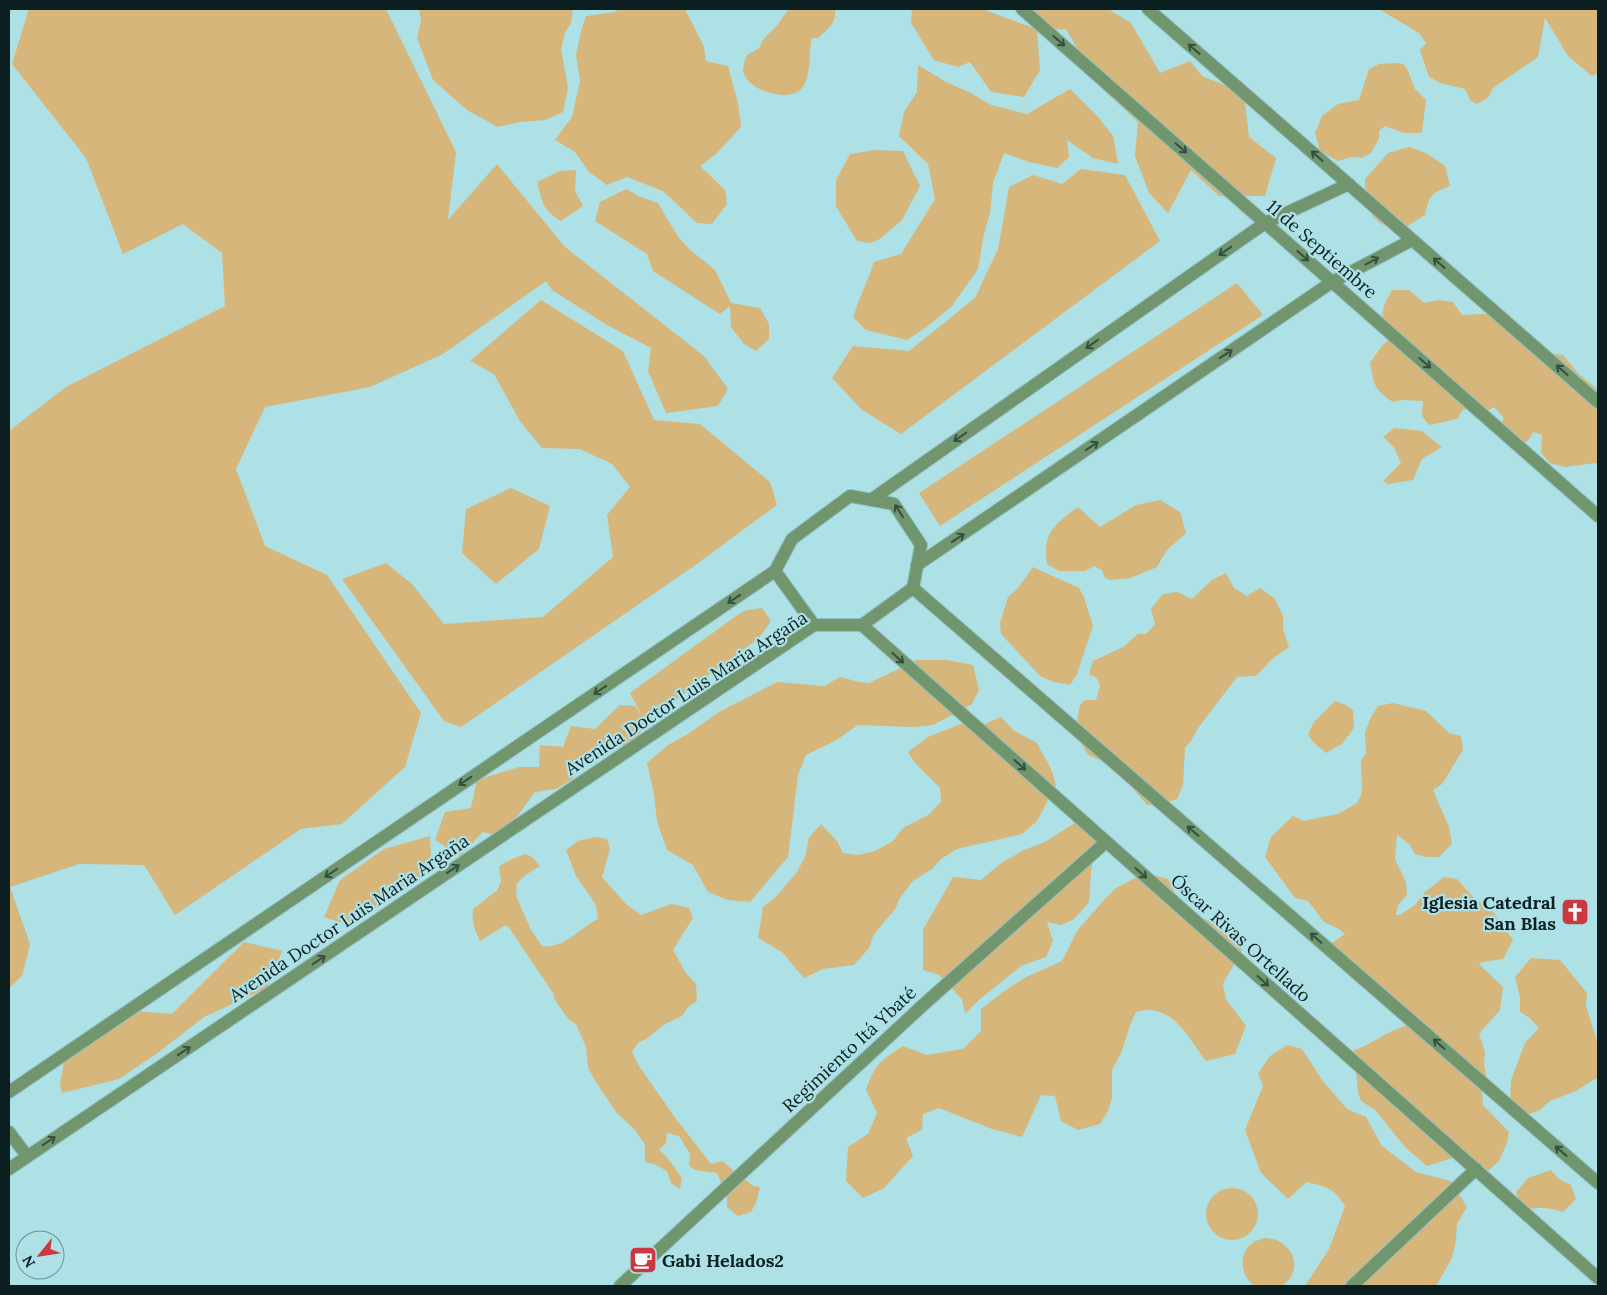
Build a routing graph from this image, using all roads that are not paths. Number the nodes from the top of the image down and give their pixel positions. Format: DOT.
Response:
graph roads {
  1 [pos="1022,9"];
  2 [pos="1148,9"];
  3 [pos="1349,184"];
  4 [pos="1265,223"];
  5 [pos="1412,240"];
  6 [pos="1332,282"];
  7 [pos="1598,402"];
  8 [pos="871,500"];
  9 [pos="1598,516"];
  10 [pos="917,565"];
  11 [pos="775,571"];
  12 [pos="913,588"];
  13 [pos="814,625"];
  14 [pos="862,625"];
  15 [pos="1106,842"];
  16 [pos="9,1092"];
  17 [pos="9,1132"];
  18 [pos="27,1156"];
  19 [pos="9,1169"];
  20 [pos="1476,1170"];
  21 [pos="1598,1183"];
  22 [pos="1598,1278"];
  23 [pos="620,1286"];
  24 [pos="1352,1286"];
  1 -- 4 [label="street, 11 de Septiembre, one-way"];
  3 -- 2 [label="street, one-way"];
  3 -- 4 [label="street"];
  3 -- 5 [label="street"];
  4 -- 6 [label="street, 11 de Septiembre, one-way"];
  4 -- 8 [label="street, one-way"];
  6 -- 5 [label="street, one-way"];
  7 -- 5 [label="street, one-way"];
  6 -- 9 [label="street, 11 de Septiembre, one-way"];
  10 -- 6 [label="street, one-way"];
  10 -- 8 [label="street, one-way"];
  8 -- 11 [label="street"];
  10 -- 12 [label="street"];
  11 -- 13 [label="street"];
  11 -- 16 [label="street, one-way"];
  12 -- 14 [label="street"];
  21 -- 12 [label="street, one-way"];
  13 -- 14 [label="street, Avenida Doctor Luis Maria Argaña"];
  18 -- 13 [label="street, Avenida Doctor Luis Maria Argaña, one-way"];
  14 -- 15 [label="street, Óscar Rivas Ortellado, one-way"];
  15 -- 20 [label="street, Óscar Rivas Ortellado, one-way"];
  15 -- 23 [label="street, Regimiento Itá Ybaté"];
  17 -- 18 [label="street"];
  18 -- 19 [label="street, Avenida Doctor Luis Maria Argaña"];
  20 -- 22 [label="street, Óscar Rivas Ortellado"];
  20 -- 24 [label="street"];
}
